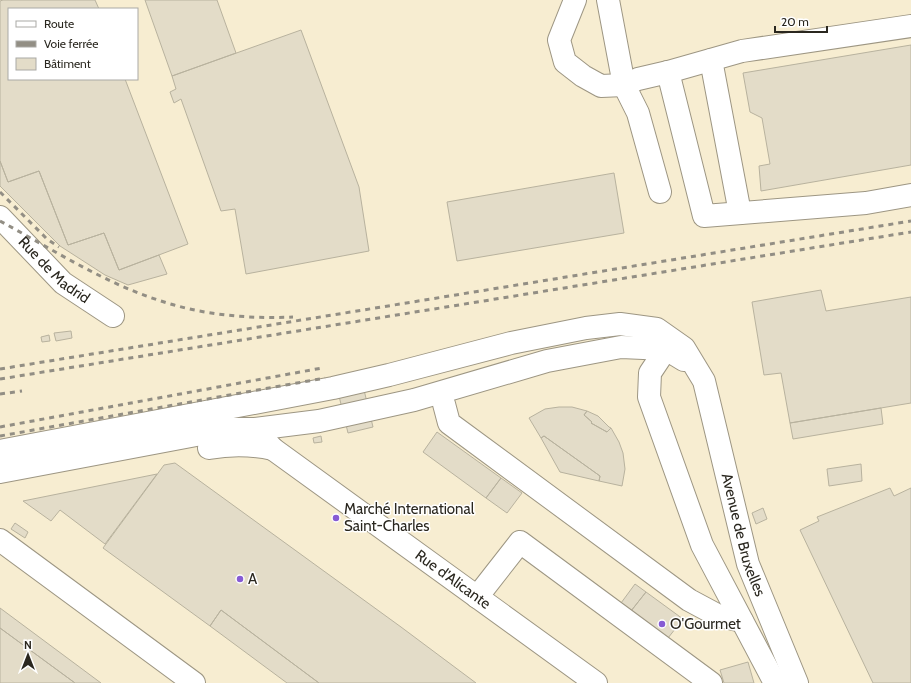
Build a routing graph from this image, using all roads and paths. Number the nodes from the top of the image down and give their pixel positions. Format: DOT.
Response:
graph roads {
  1 [pos="575,0"];
  2 [pos="608,0"];
  3 [pos="911,26"];
  4 [pos="711,60"];
  5 [pos="668,72"];
  6 [pos="624,85"];
  7 [pos="660,192"];
  8 [pos="911,195"];
  9 [pos="740,213"];
  10 [pos="0,217"];
  11 [pos="113,316"];
  12 [pos="666,349"];
  13 [pos="704,381"];
  14 [pos="444,404"];
  15 [pos="255,428"];
  16 [pos="228,429"];
  17 [pos="273,449"];
  18 [pos="0,451"];
  19 [pos="0,472"];
  20 [pos="0,483"];
  21 [pos="0,540"];
  22 [pos="477,597"];
  23 [pos="742,621"];
  24 [pos="194,683"];
  25 [pos="596,683"];
  26 [pos="711,683"];
  27 [pos="775,683"];
  28 [pos="797,683"];
  1 -- 6 [label="street"];
  2 -- 6 [label="street"];
  3 -- 4 [label="street"];
  4 -- 5 [label="street"];
  4 -- 9 [label="street"];
  5 -- 6 [label="street"];
  5 -- 9 [label="street"];
  6 -- 7 [label="street"];
  8 -- 9 [label="street"];
  10 -- 11 [label="street, Rue de Madrid"];
  12 -- 13 [label="street"];
  12 -- 14 [label="street"];
  12 -- 15 [label="street"];
  12 -- 16 [label="street"];
  12 -- 23 [label="street"];
  13 -- 18 [label="street"];
  13 -- 28 [label="street, Avenue de Bruxelles"];
  14 -- 15 [label="street"];
  14 -- 23 [label="street"];
  15 -- 16 [label="street"];
  15 -- 17 [label="street, Rue d'Alicante"];
  16 -- 19 [label="street"];
  17 -- 20 [label="street"];
  17 -- 22 [label="street, Rue d'Alicante"];
  21 -- 24 [label="street"];
  22 -- 25 [label="street, Rue d'Alicante"];
  22 -- 26 [label="street"];
  23 -- 27 [label="street"];
}
